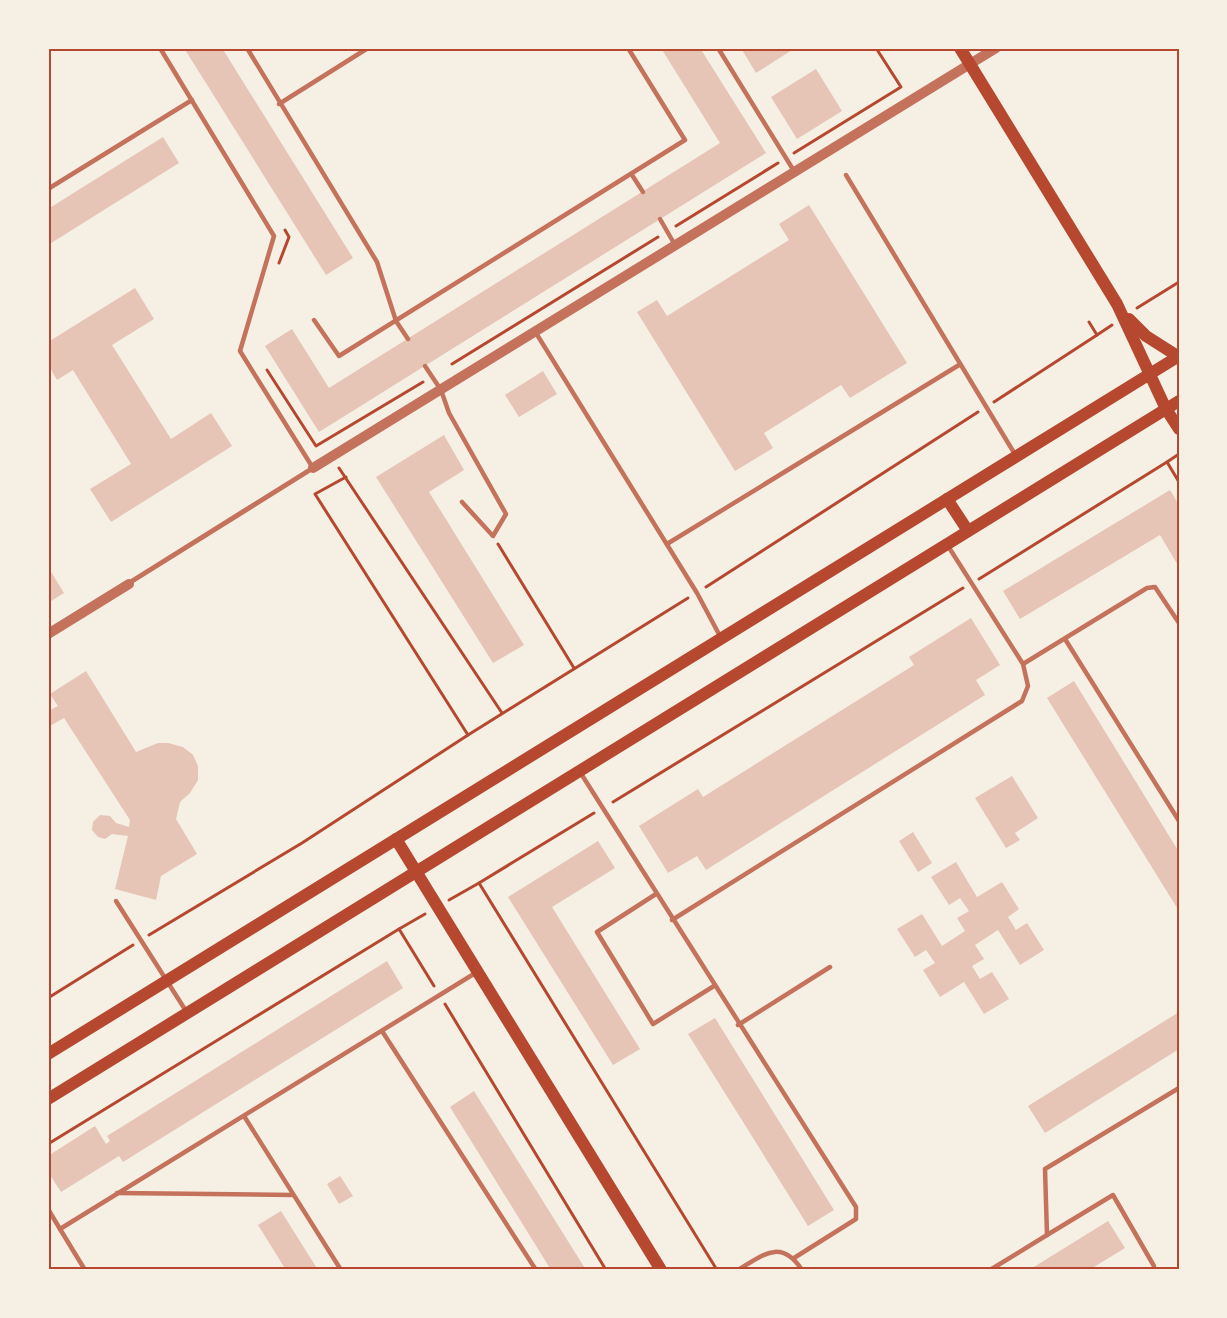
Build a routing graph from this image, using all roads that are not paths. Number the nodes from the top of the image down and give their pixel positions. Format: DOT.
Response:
graph roads {
  1 [pos="160,48"];
  2 [pos="247,48"];
  3 [pos="368,48"];
  4 [pos="628,48"];
  5 [pos="718,48"];
  6 [pos="960,48"];
  7 [pos="996,48"];
  8 [pos="970,64"];
  9 [pos="192,100"];
  10 [pos="279,104"];
  11 [pos="794,172"];
  12 [pos="632,175"];
  13 [pos="846,175"];
  14 [pos="48,189"];
  15 [pos="643,192"];
  16 [pos="660,219"];
  17 [pos="675,245"];
  18 [pos="1117,304"];
  19 [pos="314,320"];
  20 [pos="396,321"];
  21 [pos="535,331"];
  22 [pos="408,339"];
  23 [pos="1178,356"];
  24 [pos="959,365"];
  25 [pos="425,366"];
  26 [pos="1150,374"];
  27 [pos="441,390"];
  28 [pos="1179,401"];
  29 [pos="1166,409"];
  30 [pos="1179,429"];
  31 [pos="1016,456"];
  32 [pos="314,468"];
  33 [pos="947,499"];
  34 [pos="462,502"];
  35 [pos="968,531"];
  36 [pos="667,544"];
  37 [pos="947,544"];
  38 [pos="129,584"];
  39 [pos="1179,623"];
  40 [pos="48,634"];
  41 [pos="721,638"];
  42 [pos="1065,639"];
  43 [pos="1023,664"];
  44 [pos="579,771"];
  45 [pos="1179,821"];
  46 [pos="396,839"];
  47 [pos="416,872"];
  48 [pos="656,894"];
  49 [pos="116,901"];
  50 [pos="672,920"];
  51 [pos="830,967"];
  52 [pos="477,972"];
  53 [pos="167,981"];
  54 [pos="714,986"];
  55 [pos="187,1013"];
  56 [pos="738,1025"];
  57 [pos="382,1030"];
  58 [pos="48,1054"];
  59 [pos="1179,1088"];
  60 [pos="48,1099"];
  61 [pos="244,1116"];
  62 [pos="117,1193"];
  63 [pos="293,1195"];
  64 [pos="48,1209"];
  65 [pos="60,1229"];
  66 [pos="1047,1235"];
  67 [pos="794,1258"];
  68 [pos="1154,1266"];
  69 [pos="85,1270"];
  70 [pos="341,1270"];
  71 [pos="536,1270"];
  72 [pos="661,1270"];
  73 [pos="738,1270"];
  74 [pos="801,1270"];
  75 [pos="990,1270"];
  1 -- 9 [label="lane"];
  2 -- 10 [label="lane"];
  3 -- 10 [label="lane"];
  4 -- 12 [label="lane"];
  5 -- 11 [label="lane"];
  6 -- 8 [label="main road"];
  7 -- 8 [label="street"];
  8 -- 11 [label="street"];
  8 -- 18 [label="main road"];
  9 -- 14 [label="lane"];
  9 -- 32 [label="lane"];
  10 -- 20 [label="lane"];
  11 -- 17 [label="street"];
  12 -- 15 [label="lane"];
  12 -- 20 [label="lane"];
  13 -- 24 [label="lane"];
  16 -- 17 [label="lane"];
  17 -- 21 [label="street"];
  18 -- 23 [label="main road"];
  18 -- 26 [label="main road"];
  19 -- 20 [label="lane"];
  20 -- 22 [label="lane"];
  21 -- 27 [label="street"];
  21 -- 36 [label="lane"];
  23 -- 26 [label="main road"];
  24 -- 31 [label="lane"];
  24 -- 36 [label="lane"];
  25 -- 27 [label="lane"];
  26 -- 29 [label="main road"];
  26 -- 31 [label="main road"];
  27 -- 32 [label="street"];
  27 -- 34 [label="lane"];
  28 -- 29 [label="main road"];
  29 -- 30 [label="main road"];
  29 -- 35 [label="main road"];
  31 -- 33 [label="main road"];
  32 -- 38 [label="street"];
  33 -- 35 [label="main road"];
  33 -- 41 [label="main road"];
  35 -- 37 [label="main road"];
  36 -- 41 [label="lane"];
  37 -- 43 [label="lane"];
  37 -- 44 [label="main road"];
  38 -- 40 [label="street"];
  39 -- 42 [label="lane"];
  41 -- 46 [label="main road"];
  42 -- 43 [label="lane"];
  42 -- 45 [label="lane"];
  43 -- 50 [label="lane"];
  44 -- 47 [label="main road"];
  44 -- 48 [label="lane"];
  46 -- 47 [label="main road"];
  46 -- 53 [label="main road"];
  47 -- 52 [label="main road"];
  47 -- 55 [label="main road"];
  48 -- 50 [label="lane"];
  48 -- 54 [label="lane"];
  49 -- 53 [label="lane"];
  50 -- 54 [label="lane"];
  51 -- 56 [label="lane"];
  52 -- 57 [label="lane"];
  52 -- 72 [label="main road"];
  53 -- 55 [label="lane"];
  53 -- 58 [label="main road"];
  54 -- 56 [label="lane"];
  55 -- 60 [label="main road"];
  56 -- 67 [label="lane"];
  57 -- 61 [label="lane"];
  57 -- 71 [label="lane"];
  59 -- 66 [label="lane"];
  61 -- 62 [label="lane"];
  61 -- 63 [label="lane"];
  62 -- 63 [label="lane"];
  62 -- 65 [label="lane"];
  63 -- 70 [label="lane"];
  64 -- 65 [label="lane"];
  65 -- 69 [label="lane"];
  66 -- 68 [label="lane"];
  66 -- 75 [label="lane"];
  67 -- 73 [label="lane"];
  67 -- 74 [label="lane"];
}
